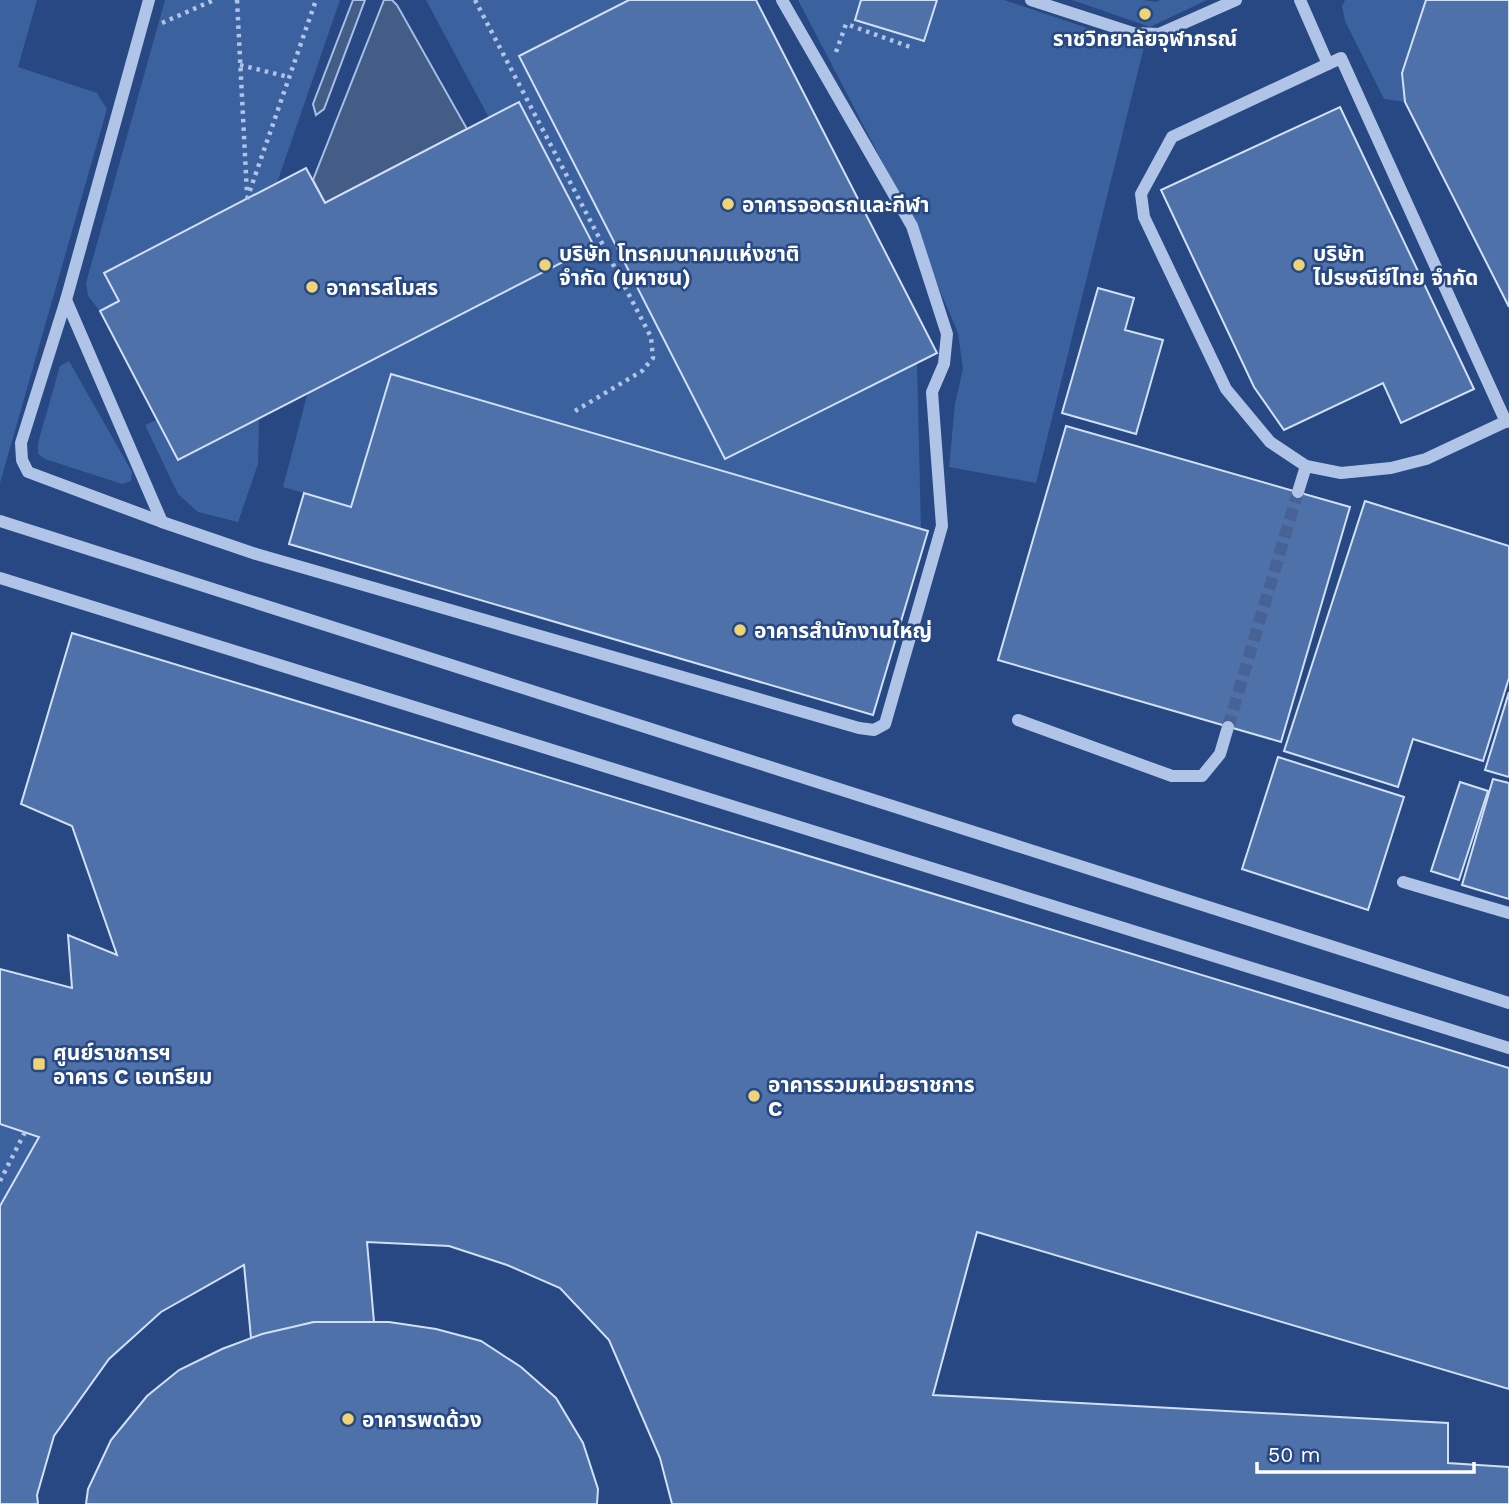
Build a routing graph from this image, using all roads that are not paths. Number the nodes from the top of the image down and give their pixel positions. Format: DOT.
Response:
graph roads {
  1 [pos="149,0"];
  2 [pos="782,0"];
  3 [pos="1031,0"];
  4 [pos="1236,0"];
  5 [pos="1300,0"];
  6 [pos="1328,64"];
  7 [pos="66,300"];
  8 [pos="1507,421"];
  9 [pos="1306,466"];
  10 [pos="1298,492"];
  11 [pos="0,521"];
  12 [pos="162,522"];
  13 [pos="0,578"];
  14 [pos="1018,720"];
  15 [pos="1228,727"];
  16 [pos="1403,882"];
  17 [pos="1509,913"];
  18 [pos="1509,1003"];
  19 [pos="1509,1048"];
  1 -- 7 [label="street"];
  2 -- 12 [label="street"];
  3 -- 4 [label="street"];
  5 -- 6 [label="street"];
  6 -- 8 [label="street"];
  6 -- 9 [label="street"];
  7 -- 12 [label="street"];
  7 -- 12 [label="street"];
  8 -- 9 [label="street"];
  9 -- 10 [label="street"];
  11 -- 18 [label="street"];
  13 -- 19 [label="street"];
  14 -- 15 [label="street"];
  16 -- 17 [label="street"];
}
